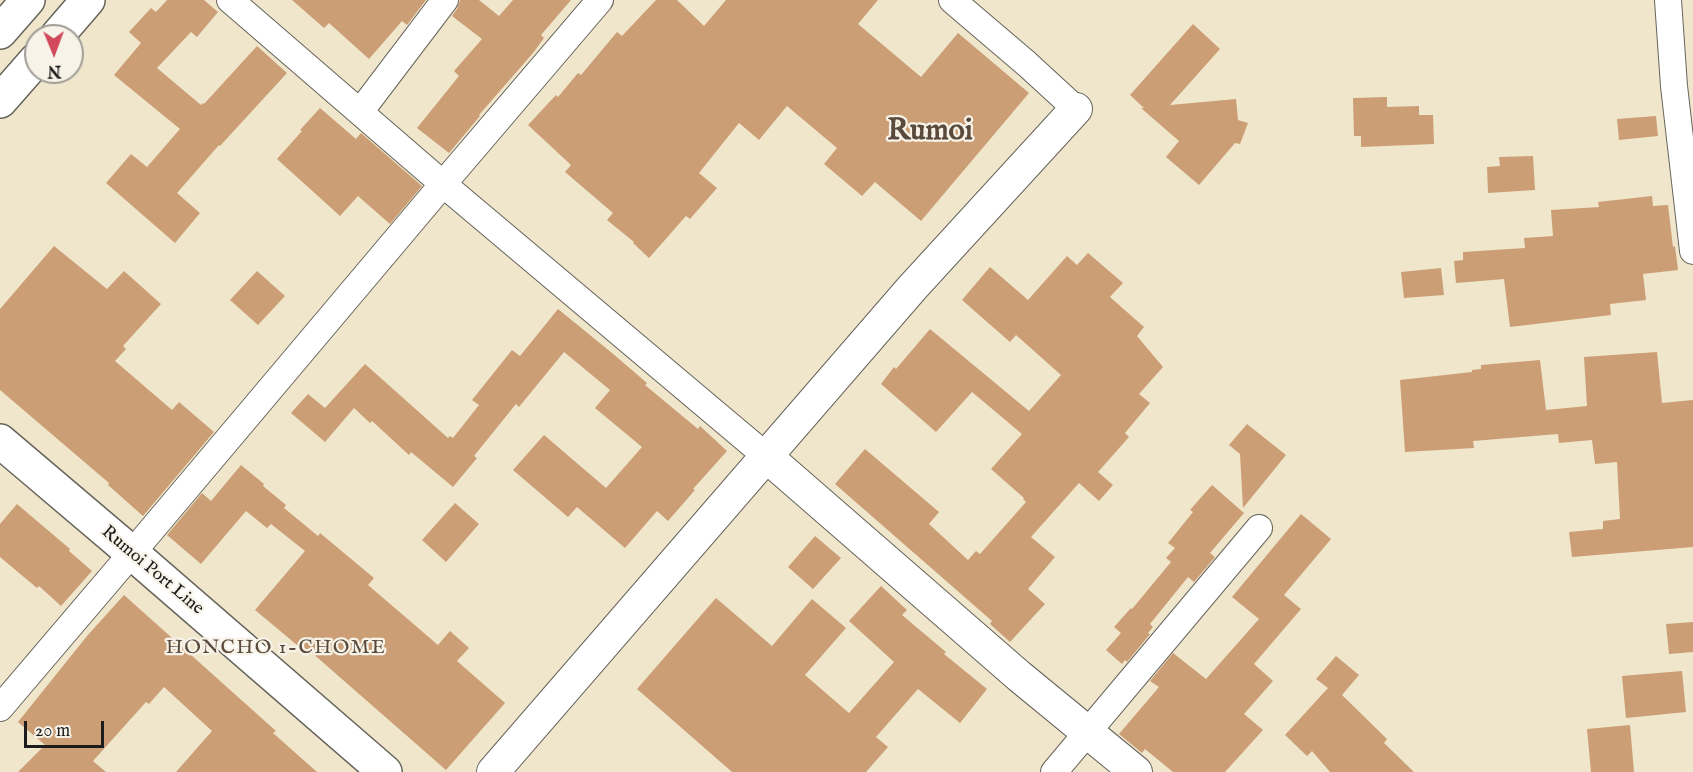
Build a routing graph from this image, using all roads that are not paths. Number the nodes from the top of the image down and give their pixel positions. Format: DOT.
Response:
graph roads {
  1 [pos="28,0"];
  2 [pos="88,0"];
  3 [pos="230,0"];
  4 [pos="445,0"];
  5 [pos="600,0"];
  6 [pos="952,0"];
  7 [pos="1668,0"];
  8 [pos="67,24"];
  9 [pos="0,32"];
  10 [pos="24,74"];
  11 [pos="0,101"];
  12 [pos="1076,109"];
  13 [pos="360,112"];
  14 [pos="443,184"];
  15 [pos="1693,251"];
  16 [pos="0,441"];
  17 [pos="766,456"];
  18 [pos="1259,528"];
  19 [pos="132,553"];
  20 [pos="0,708"];
  21 [pos="1088,732"];
  22 [pos="385,772"];
  23 [pos="493,772"];
  24 [pos="1054,772"];
  25 [pos="1136,772"];
  1 -- 9 [label="main road"];
  2 -- 8 [label="main road"];
  3 -- 13 [label="street"];
  4 -- 13 [label="street"];
  5 -- 14 [label="street"];
  6 -- 12 [label="street"];
  7 -- 15 [label="street"];
  10 -- 11 [label="main road"];
  12 -- 17 [label="street"];
  13 -- 14 [label="street"];
  14 -- 17 [label="street"];
  14 -- 19 [label="street"];
  16 -- 19 [label="main road, Rumoi Port Line"];
  17 -- 21 [label="street"];
  17 -- 23 [label="street"];
  18 -- 21 [label="street"];
  19 -- 20 [label="street"];
  19 -- 22 [label="main road, Rumoi Port Line"];
  21 -- 24 [label="street"];
  21 -- 25 [label="street"];
}
